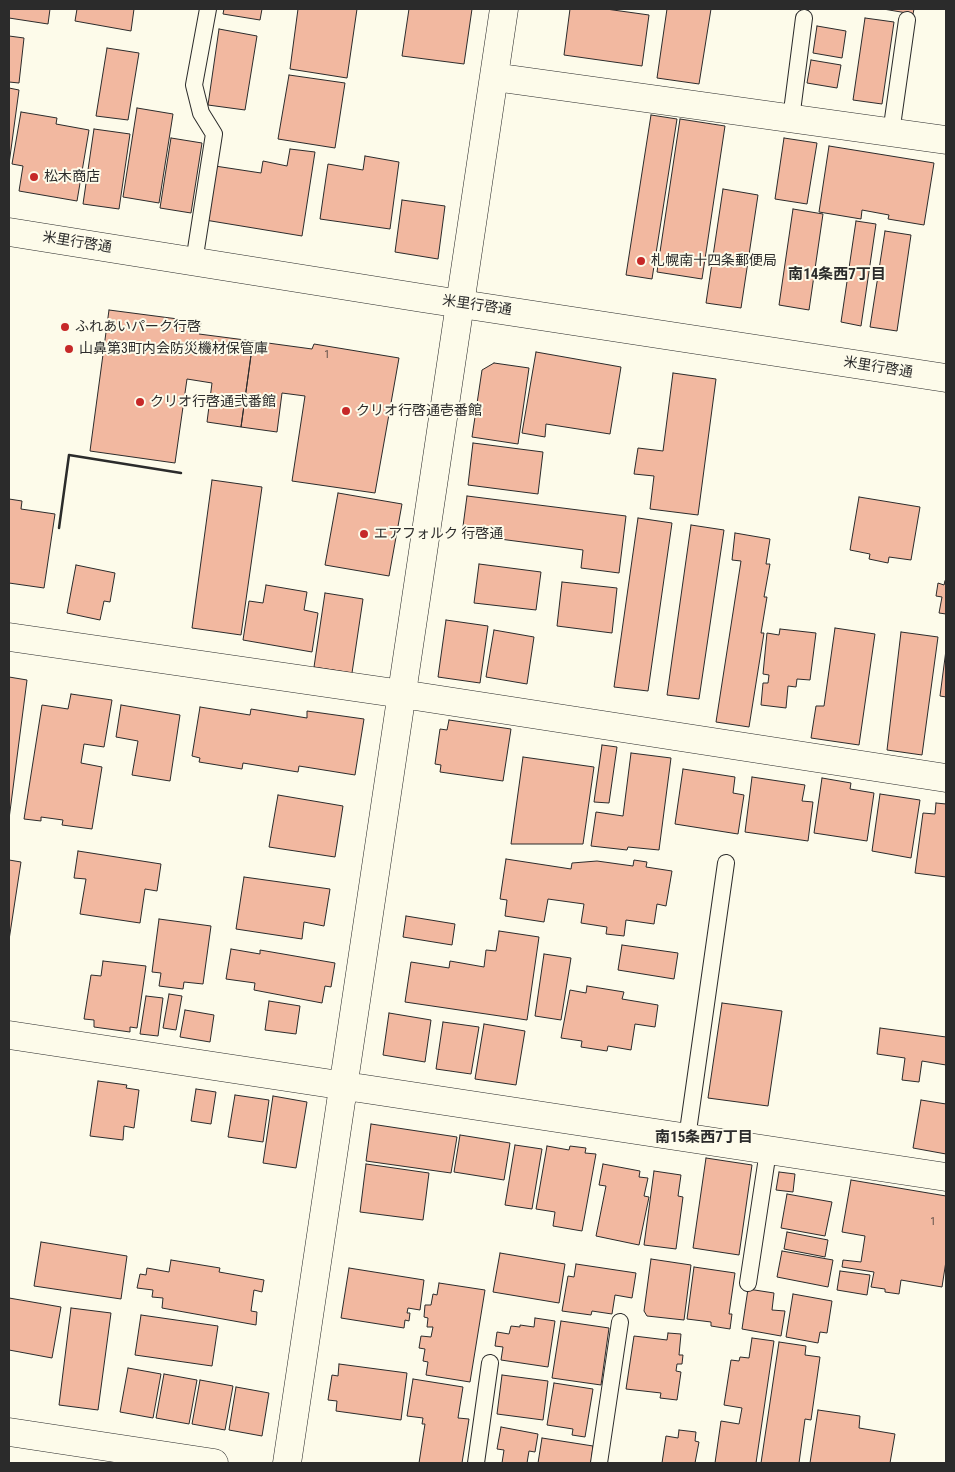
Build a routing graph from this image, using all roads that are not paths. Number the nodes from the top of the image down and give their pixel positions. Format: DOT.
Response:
graph roads {
  1 [pos="208,9"];
  2 [pos="504,9"];
  3 [pos="804,18"];
  4 [pos="907,20"];
  5 [pos="494,77"];
  6 [pos="791,119"];
  7 [pos="891,133"];
  8 [pos="946,140"];
  9 [pos="9,232"];
  10 [pos="194,262"];
  11 [pos="460,304"];
  12 [pos="946,378"];
  13 [pos="9,637"];
  14 [pos="402,694"];
  15 [pos="946,778"];
  16 [pos="726,863"];
  17 [pos="9,1035"];
  18 [pos="343,1086"];
  19 [pos="687,1138"];
  20 [pos="768,1151"];
  21 [pos="946,1177"];
  22 [pos="748,1283"];
  23 [pos="620,1322"];
  24 [pos="490,1363"];
  25 [pos="9,1432"];
  26 [pos="214,1463"];
  27 [pos="287,1463"];
  28 [pos="476,1463"];
  29 [pos="599,1463"];
  1 -- 10 [label="lane"];
  2 -- 5 [label="street"];
  3 -- 6 [label="lane"];
  4 -- 7 [label="lane"];
  5 -- 6 [label="street"];
  5 -- 11 [label="street"];
  6 -- 7 [label="street"];
  7 -- 8 [label="street"];
  9 -- 10 [label="street, 米里行啓通"];
  10 -- 11 [label="street, 米里行啓通"];
  11 -- 12 [label="street, 米里行啓通"];
  11 -- 14 [label="street"];
  13 -- 14 [label="street"];
  14 -- 15 [label="street"];
  14 -- 18 [label="street"];
  16 -- 19 [label="lane"];
  17 -- 18 [label="street"];
  18 -- 19 [label="street"];
  18 -- 27 [label="street"];
  19 -- 20 [label="street"];
  20 -- 21 [label="street"];
  20 -- 22 [label="lane"];
  23 -- 29 [label="lane"];
  24 -- 28 [label="lane"];
  25 -- 26 [label="street"];
}
